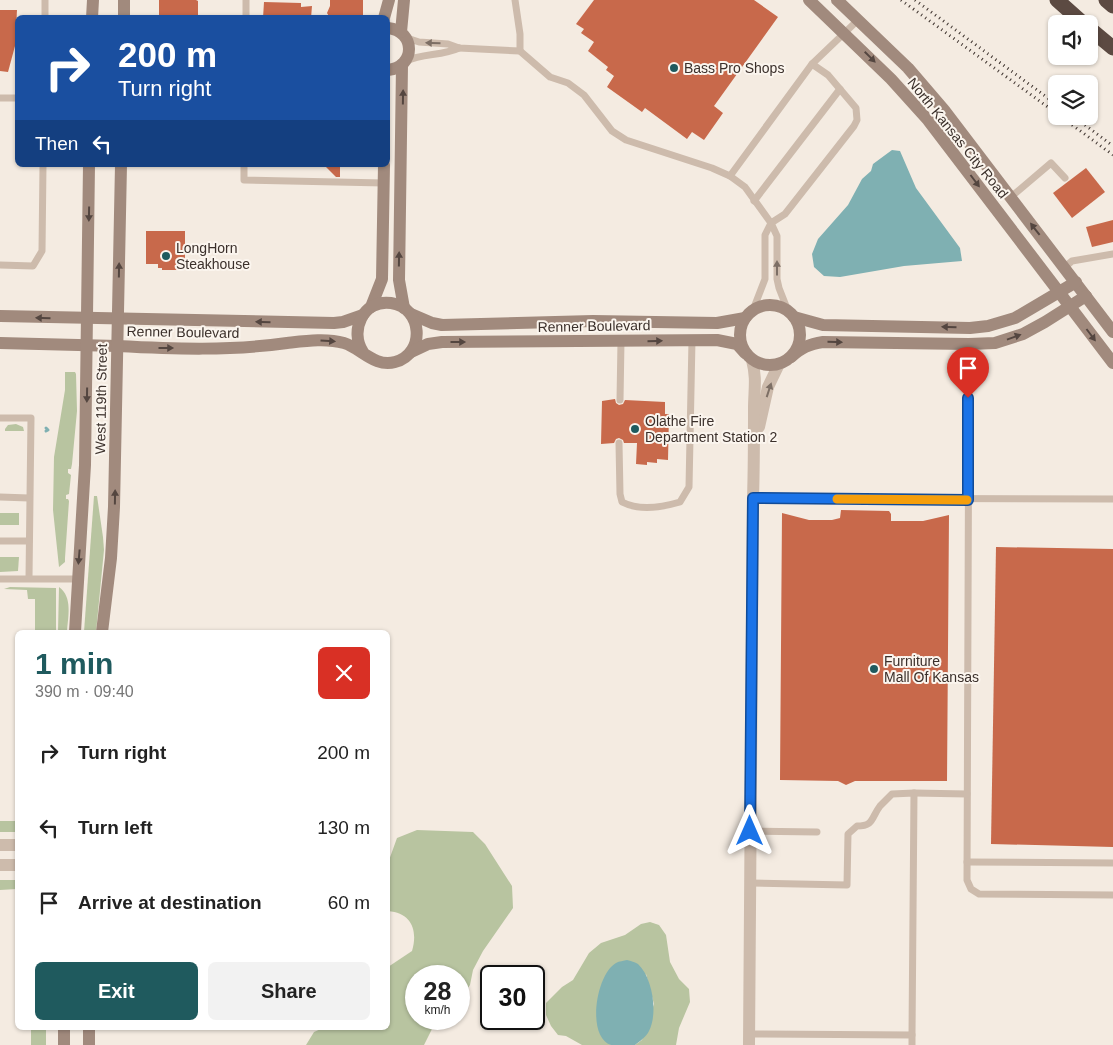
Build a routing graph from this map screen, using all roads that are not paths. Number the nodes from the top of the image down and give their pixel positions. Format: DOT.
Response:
graph roads {
  1 [pos="45,0"];
  2 [pos="93,0"];
  3 [pos="124,0"];
  4 [pos="246,0"];
  5 [pos="389,0"];
  6 [pos="404,0"];
  7 [pos="515,0"];
  8 [pos="809,0"];
  9 [pos="837,0"];
  10 [pos="1056,0"];
  11 [pos="1106,0"];
  12 [pos="1113,6"];
  13 [pos="45,15"];
  14 [pos="92,15"];
  15 [pos="124,15"];
  16 [pos="246,15"];
  17 [pos="385,15"];
  18 [pos="1074,15"];
  19 [pos="858,20"];
  20 [pos="390,28"];
  21 [pos="844,33"];
  22 [pos="404,35"];
  23 [pos="1098,36"];
  24 [pos="459,48"];
  25 [pos="1113,48"];
  26 [pos="520,51"];
  27 [pos="404,63"];
  28 [pos="812,64"];
  29 [pos="390,70"];
  30 [pos="840,89"];
  31 [pos="0,98"];
  32 [pos="15,98"];
  33 [pos="43,167"];
  34 [pos="90,167"];
  35 [pos="121,167"];
  36 [pos="244,167"];
  37 [pos="384,167"];
  38 [pos="730,176"];
  39 [pos="1064,178"];
  40 [pos="384,183"];
  41 [pos="1011,197"];
  42 [pos="754,201"];
  43 [pos="771,223"];
  44 [pos="1113,254"];
  45 [pos="0,265"];
  46 [pos="1065,267"];
  47 [pos="1076,282"];
  48 [pos="1059,292"];
  49 [pos="1086,296"];
  50 [pos="1070,306"];
  51 [pos="367,311"];
  52 [pos="407,311"];
  53 [pos="749,314"];
  54 [pos="791,314"];
  55 [pos="0,316"];
  56 [pos="118,319"];
  57 [pos="86,320"];
  58 [pos="1113,332"];
  59 [pos="692,340"];
  60 [pos="621,341"];
  61 [pos="0,343"];
  62 [pos="968,344"];
  63 [pos="86,346"];
  64 [pos="117,346"];
  65 [pos="363,352"];
  66 [pos="411,352"];
  67 [pos="749,356"];
  68 [pos="791,357"];
  69 [pos="1113,363"];
  70 [pos="780,364"];
  71 [pos="620,400"];
  72 [pos="0,418"];
  73 [pos="619,443"];
  74 [pos="755,451"];
  75 [pos="0,498"];
  76 [pos="30,498"];
  77 [pos="753,498"];
  78 [pos="1113,499"];
  79 [pos="968,500"];
  80 [pos="0,541"];
  81 [pos="29,541"];
  82 [pos="29,578"];
  83 [pos="77,579"];
  84 [pos="0,580"];
  85 [pos="75,630"];
  86 [pos="102,630"];
  87 [pos="914,793"];
  88 [pos="967,794"];
  89 [pos="750,831"];
  90 [pos="817,832"];
  91 [pos="0,845"];
  92 [pos="15,845"];
  93 [pos="967,862"];
  94 [pos="1113,863"];
  95 [pos="0,865"];
  96 [pos="15,865"];
  97 [pos="750,883"];
  98 [pos="1113,895"];
  99 [pos="64,1030"];
  100 [pos="89,1030"];
  101 [pos="912,1035"];
  102 [pos="749,1040"];
  103 [pos="64,1045"];
  104 [pos="89,1045"];
  105 [pos="912,1045"];
  1 -- 13 [label="lane"];
  2 -- 14 [label="main road"];
  3 -- 15 [label="main road"];
  4 -- 16 [label="lane"];
  5 -- 17 [label="main road"];
  6 -- 22 [label="main road"];
  7 -- 26 [label="lane"];
  8 -- 21 [label="main road, North Kansas City Road"];
  9 -- 19 [label="main road, North Kansas City Road"];
  10 -- 18 [label="highway"];
  11 -- 12 [label="highway"];
  19 -- 21 [label="lane"];
  19 -- 41 [label="main road, North Kansas City Road"];
  20 -- 22 [label="main road"];
  21 -- 28 [label="lane"];
  21 -- 48 [label="main road, North Kansas City Road, one-way"];
  24 -- 22 [label="lane, one-way"];
  22 -- 27 [label="main road"];
  23 -- 25 [label="highway"];
  24 -- 26 [label="lane"];
  24 -- 27 [label="lane"];
  26 -- 38 [label="lane"];
  27 -- 29 [label="main road"];
  52 -- 27 [label="main road, one-way"];
  28 -- 30 [label="lane"];
  28 -- 38 [label="lane"];
  30 -- 42 [label="lane"];
  30 -- 43 [label="lane"];
  31 -- 32 [label="lane"];
  33 -- 45 [label="lane"];
  34 -- 57 [label="main road, West 119th Street, one-way"];
  56 -- 35 [label="main road, West 119th Street, one-way"];
  36 -- 40 [label="lane"];
  37 -- 40 [label="main road"];
  38 -- 42 [label="lane"];
  39 -- 41 [label="lane"];
  40 -- 51 [label="main road"];
  46 -- 41 [label="main road, North Kansas City Road, one-way"];
  42 -- 43 [label="lane"];
  43 -- 53 [label="lane"];
  54 -- 43 [label="lane, one-way"];
  44 -- 46 [label="lane"];
  46 -- 47 [label="main road, North Kansas City Road"];
  47 -- 48 [label="main road"];
  47 -- 49 [label="main road, North Kansas City Road"];
  48 -- 50 [label="main road, North Kansas City Road"];
  48 -- 54 [label="main road, one-way"];
  49 -- 50 [label="main road"];
  49 -- 58 [label="main road, North Kansas City Road"];
  62 -- 50 [label="main road, one-way"];
  50 -- 69 [label="main road, North Kansas City Road, one-way"];
  51 -- 52 [label="main road"];
  51 -- 56 [label="main road, Renner Boulevard, one-way"];
  51 -- 65 [label="main road"];
  52 -- 53 [label="main road, Renner Boulevard"];
  52 -- 66 [label="main road"];
  53 -- 54 [label="main road"];
  53 -- 67 [label="main road"];
  54 -- 68 [label="main road"];
  57 -- 55 [label="main road, Renner Boulevard, one-way"];
  56 -- 57 [label="main road, Renner Boulevard"];
  56 -- 64 [label="main road, West 119th Street"];
  57 -- 63 [label="main road, West 119th Street"];
  60 -- 59 [label="main road, Renner Boulevard, one-way"];
  59 -- 67 [label="main road, Renner Boulevard"];
  59 -- 73 [label="lane"];
  66 -- 60 [label="main road, Renner Boulevard, one-way"];
  60 -- 71 [label="lane"];
  61 -- 63 [label="main road, Renner Boulevard"];
  68 -- 62 [label="main road, one-way"];
  62 -- 79 [label="lane"];
  63 -- 64 [label="main road, Renner Boulevard"];
  63 -- 83 [label="main road, West 119th Street, one-way"];
  64 -- 65 [label="main road, Renner Boulevard, one-way"];
  86 -- 64 [label="main road, West 119th Street, one-way"];
  65 -- 66 [label="main road"];
  67 -- 70 [label="main road"];
  67 -- 74 [label="street"];
  68 -- 70 [label="main road"];
  74 -- 70 [label="street, one-way"];
  72 -- 76 [label="lane"];
  74 -- 77 [label="street"];
  75 -- 76 [label="lane"];
  76 -- 81 [label="lane"];
  77 -- 79 [label="lane"];
  77 -- 89 [label="street"];
  78 -- 79 [label="lane"];
  79 -- 88 [label="lane"];
  80 -- 81 [label="lane"];
  81 -- 82 [label="lane"];
  82 -- 83 [label="lane"];
  82 -- 84 [label="lane"];
  83 -- 85 [label="main road, West 119th Street"];
  87 -- 88 [label="lane"];
  87 -- 97 [label="lane"];
  87 -- 101 [label="lane"];
  88 -- 93 [label="lane"];
  89 -- 90 [label="lane"];
  89 -- 97 [label="street"];
  91 -- 92 [label="street"];
  93 -- 94 [label="lane"];
  93 -- 98 [label="lane"];
  95 -- 96 [label="street"];
  97 -- 102 [label="street"];
  99 -- 103 [label="main road"];
  100 -- 104 [label="main road"];
  101 -- 102 [label="lane"];
  101 -- 105 [label="lane"];
}
